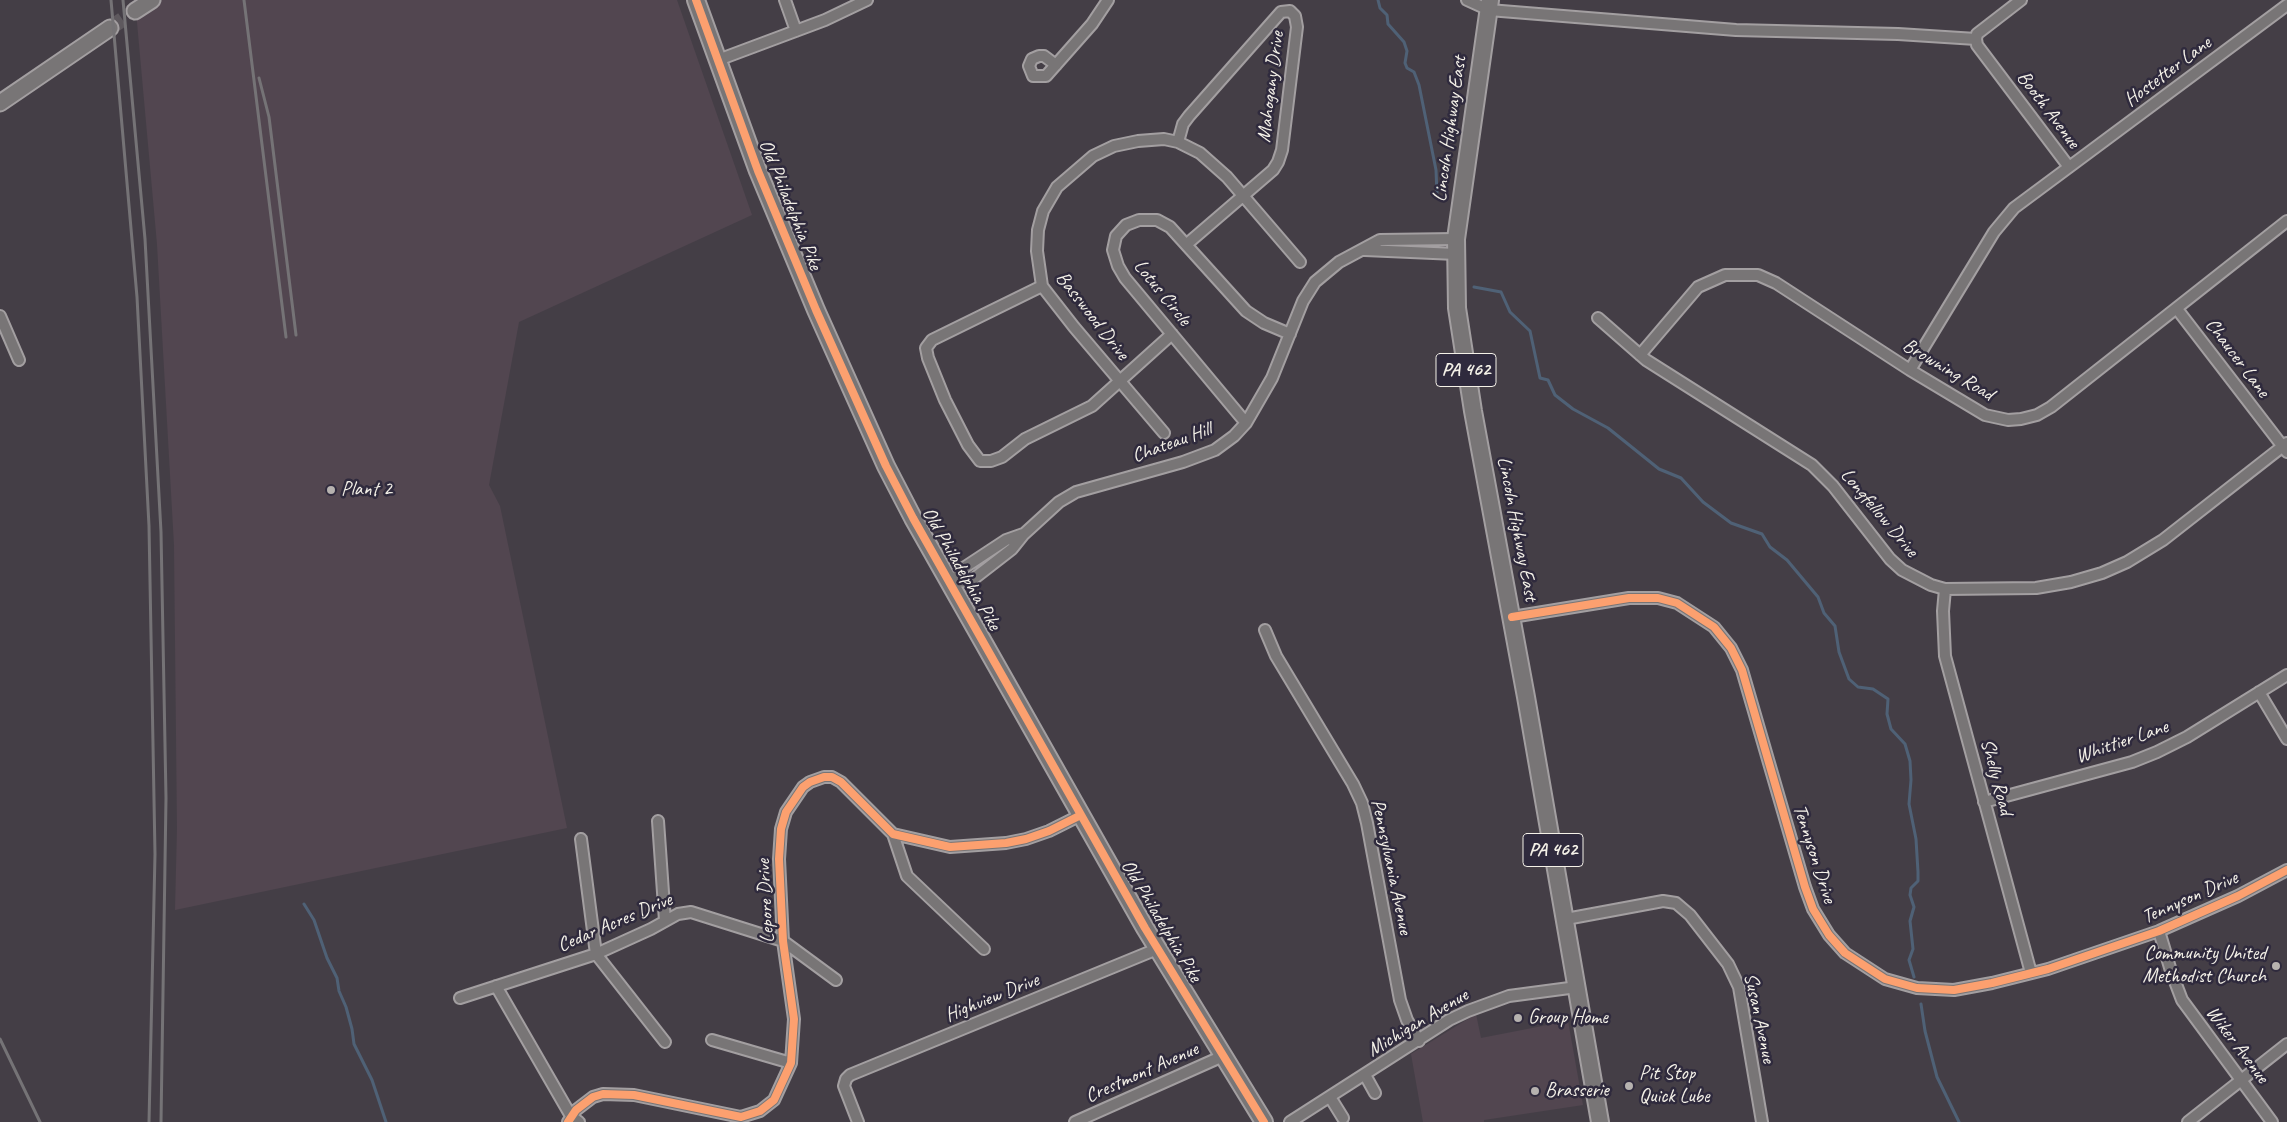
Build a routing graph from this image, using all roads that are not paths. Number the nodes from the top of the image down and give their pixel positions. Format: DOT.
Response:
graph roads {
  1 [pos="152,0"];
  2 [pos="696,0"];
  3 [pos="785,0"];
  4 [pos="867,0"];
  5 [pos="1108,0"];
  6 [pos="1467,0"];
  7 [pos="2021,0"];
  8 [pos="1489,5"];
  9 [pos="2287,5"];
  10 [pos="135,11"];
  11 [pos="110,28"];
  12 [pos="796,31"];
  13 [pos="1976,39"];
  14 [pos="718,60"];
  15 [pos="1056,65"];
  16 [pos="0,103"];
  17 [pos="1178,142"];
  18 [pos="2069,167"];
  19 [pos="1243,195"];
  20 [pos="2287,221"];
  21 [pos="1187,244"];
  22 [pos="1456,246"];
  23 [pos="1300,262"];
  24 [pos="1042,286"];
  25 [pos="2177,309"];
  26 [pos="0,316"];
  27 [pos="1598,318"];
  28 [pos="1172,334"];
  29 [pos="1290,334"];
  30 [pos="1640,355"];
  31 [pos="19,360"];
  32 [pos="1910,370"];
  33 [pos="1120,380"];
  34 [pos="1246,423"];
  35 [pos="1164,433"];
  36 [pos="2286,447"];
  37 [pos="951,583"];
  38 [pos="1945,589"];
  39 [pos="1512,617"];
  40 [pos="1265,630"];
  41 [pos="2287,675"];
  42 [pos="2259,692"];
  43 [pos="2287,739"];
  44 [pos="1984,802"];
  45 [pos="1080,815"];
  46 [pos="658,821"];
  47 [pos="893,834"];
  48 [pos="581,839"];
  49 [pos="2287,870"];
  50 [pos="1566,919"];
  51 [pos="665,922"];
  52 [pos="2158,930"];
  53 [pos="783,941"];
  54 [pos="984,949"];
  55 [pos="1157,949"];
  56 [pos="596,954"];
  57 [pos="2031,973"];
  58 [pos="836,980"];
  59 [pos="496,986"];
  60 [pos="1577,986"];
  61 [pos="460,998"];
  62 [pos="712,1040"];
  63 [pos="1419,1040"];
  64 [pos="665,1042"];
  65 [pos="2287,1044"];
  66 [pos="1223,1056"];
  67 [pos="790,1063"];
  68 [pos="1365,1075"];
  69 [pos="2241,1080"];
  70 [pos="1375,1093"];
  71 [pos="1330,1097"];
  72 [pos="1343,1118"];
  73 [pos="735,1119"];
  74 [pos="573,1120"];
  75 [pos="858,1122"];
  76 [pos="1075,1122"];
  77 [pos="1264,1122"];
  78 [pos="1290,1122"];
  79 [pos="1600,1122"];
  80 [pos="1762,1122"];
  81 [pos="2188,1122"];
  82 [pos="2272,1122"];
  1 -- 10 [label="main road"];
  2 -- 14 [label="main road, Old Philadelphia Pike"];
  3 -- 12 [label="street"];
  4 -- 12 [label="street"];
  5 -- 15 [label="street"];
  6 -- 8 [label="street"];
  7 -- 13 [label="street"];
  8 -- 13 [label="street"];
  8 -- 22 [label="main road, Lincoln Highway East / PA 462"];
  9 -- 18 [label="street, Hostetter Lane"];
  11 -- 16 [label="main road"];
  12 -- 14 [label="street"];
  13 -- 18 [label="street, Booth Avenue"];
  14 -- 37 [label="main road, Old Philadelphia Pike"];
  17 -- 19 [label="street, Basswood Drive"];
  17 -- 19 [label="street, Mahogany Drive"];
  17 -- 24 [label="street, Basswood Drive"];
  18 -- 32 [label="street, Booth Avenue"];
  19 -- 21 [label="street, Mahogany Drive"];
  19 -- 23 [label="street, Basswood Drive"];
  20 -- 25 [label="street, Browning Road"];
  21 -- 28 [label="street, Lotus Circle"];
  21 -- 29 [label="street, Lotus Circle"];
  22 -- 29 [label="street, Chateau Hill"];
  22 -- 39 [label="main road, Lincoln Highway East / PA 462"];
  24 -- 33 [label="street, Basswood Drive"];
  24 -- 33 [label="street"];
  25 -- 32 [label="street, Browning Road"];
  25 -- 36 [label="street, Chaucer Lane"];
  26 -- 31 [label="street"];
  27 -- 30 [label="street, Longfellow Drive"];
  28 -- 33 [label="street"];
  28 -- 34 [label="street, Lotus Circle"];
  29 -- 34 [label="street, Chateau Hill"];
  30 -- 32 [label="street, Browning Road"];
  30 -- 38 [label="street, Longfellow Drive"];
  33 -- 35 [label="street, Basswood Drive"];
  34 -- 37 [label="street, Chateau Hill"];
  36 -- 38 [label="street, Longfellow Drive"];
  37 -- 45 [label="main road, Old Philadelphia Pike"];
  38 -- 44 [label="street, Shelly Road"];
  39 -- 50 [label="main road, Lincoln Highway East / PA 462"];
  39 -- 57 [label="street, Tennyson Drive"];
  40 -- 63 [label="street, Pennsylvania Avenue"];
  41 -- 42 [label="street, Whittier Lane"];
  42 -- 43 [label="street"];
  42 -- 44 [label="street, Whittier Lane"];
  44 -- 57 [label="street, Shelly Road"];
  45 -- 47 [label="street"];
  45 -- 55 [label="main road, Old Philadelphia Pike"];
  46 -- 51 [label="street"];
  47 -- 53 [label="street, Lepore Drive"];
  47 -- 54 [label="street"];
  48 -- 56 [label="street"];
  49 -- 52 [label="street, Tennyson Drive"];
  50 -- 60 [label="main road, Lincoln Highway East / PA 462"];
  50 -- 80 [label="street, Susan Avenue"];
  51 -- 53 [label="street, Cedar Acres Drive"];
  51 -- 56 [label="street, Cedar Acres Drive"];
  52 -- 57 [label="street, Tennyson Drive"];
  52 -- 69 [label="street, Wiker Avenue"];
  53 -- 58 [label="street, Cedar Acres Drive"];
  53 -- 67 [label="street, Lepore Drive"];
  55 -- 66 [label="main road, Old Philadelphia Pike"];
  55 -- 75 [label="street, Highview Drive"];
  56 -- 59 [label="street, Cedar Acres Drive"];
  56 -- 64 [label="street"];
  59 -- 61 [label="street, Cedar Acres Drive"];
  59 -- 74 [label="street"];
  60 -- 63 [label="street, Michigan Avenue"];
  60 -- 79 [label="main road, Lincoln Highway East / PA 462"];
  62 -- 67 [label="street"];
  63 -- 68 [label="street, Michigan Avenue"];
  65 -- 69 [label="street"];
  66 -- 76 [label="street, Crestmont Avenue"];
  66 -- 77 [label="main road, Old Philadelphia Pike"];
  67 -- 73 [label="street, Lepore Drive"];
  68 -- 70 [label="street"];
  68 -- 71 [label="street, Michigan Avenue"];
  69 -- 81 [label="street"];
  69 -- 82 [label="street, Wiker Avenue"];
  71 -- 72 [label="street"];
  71 -- 78 [label="street, Michigan Avenue"];
  73 -- 74 [label="street, Lepore Drive"];
}
